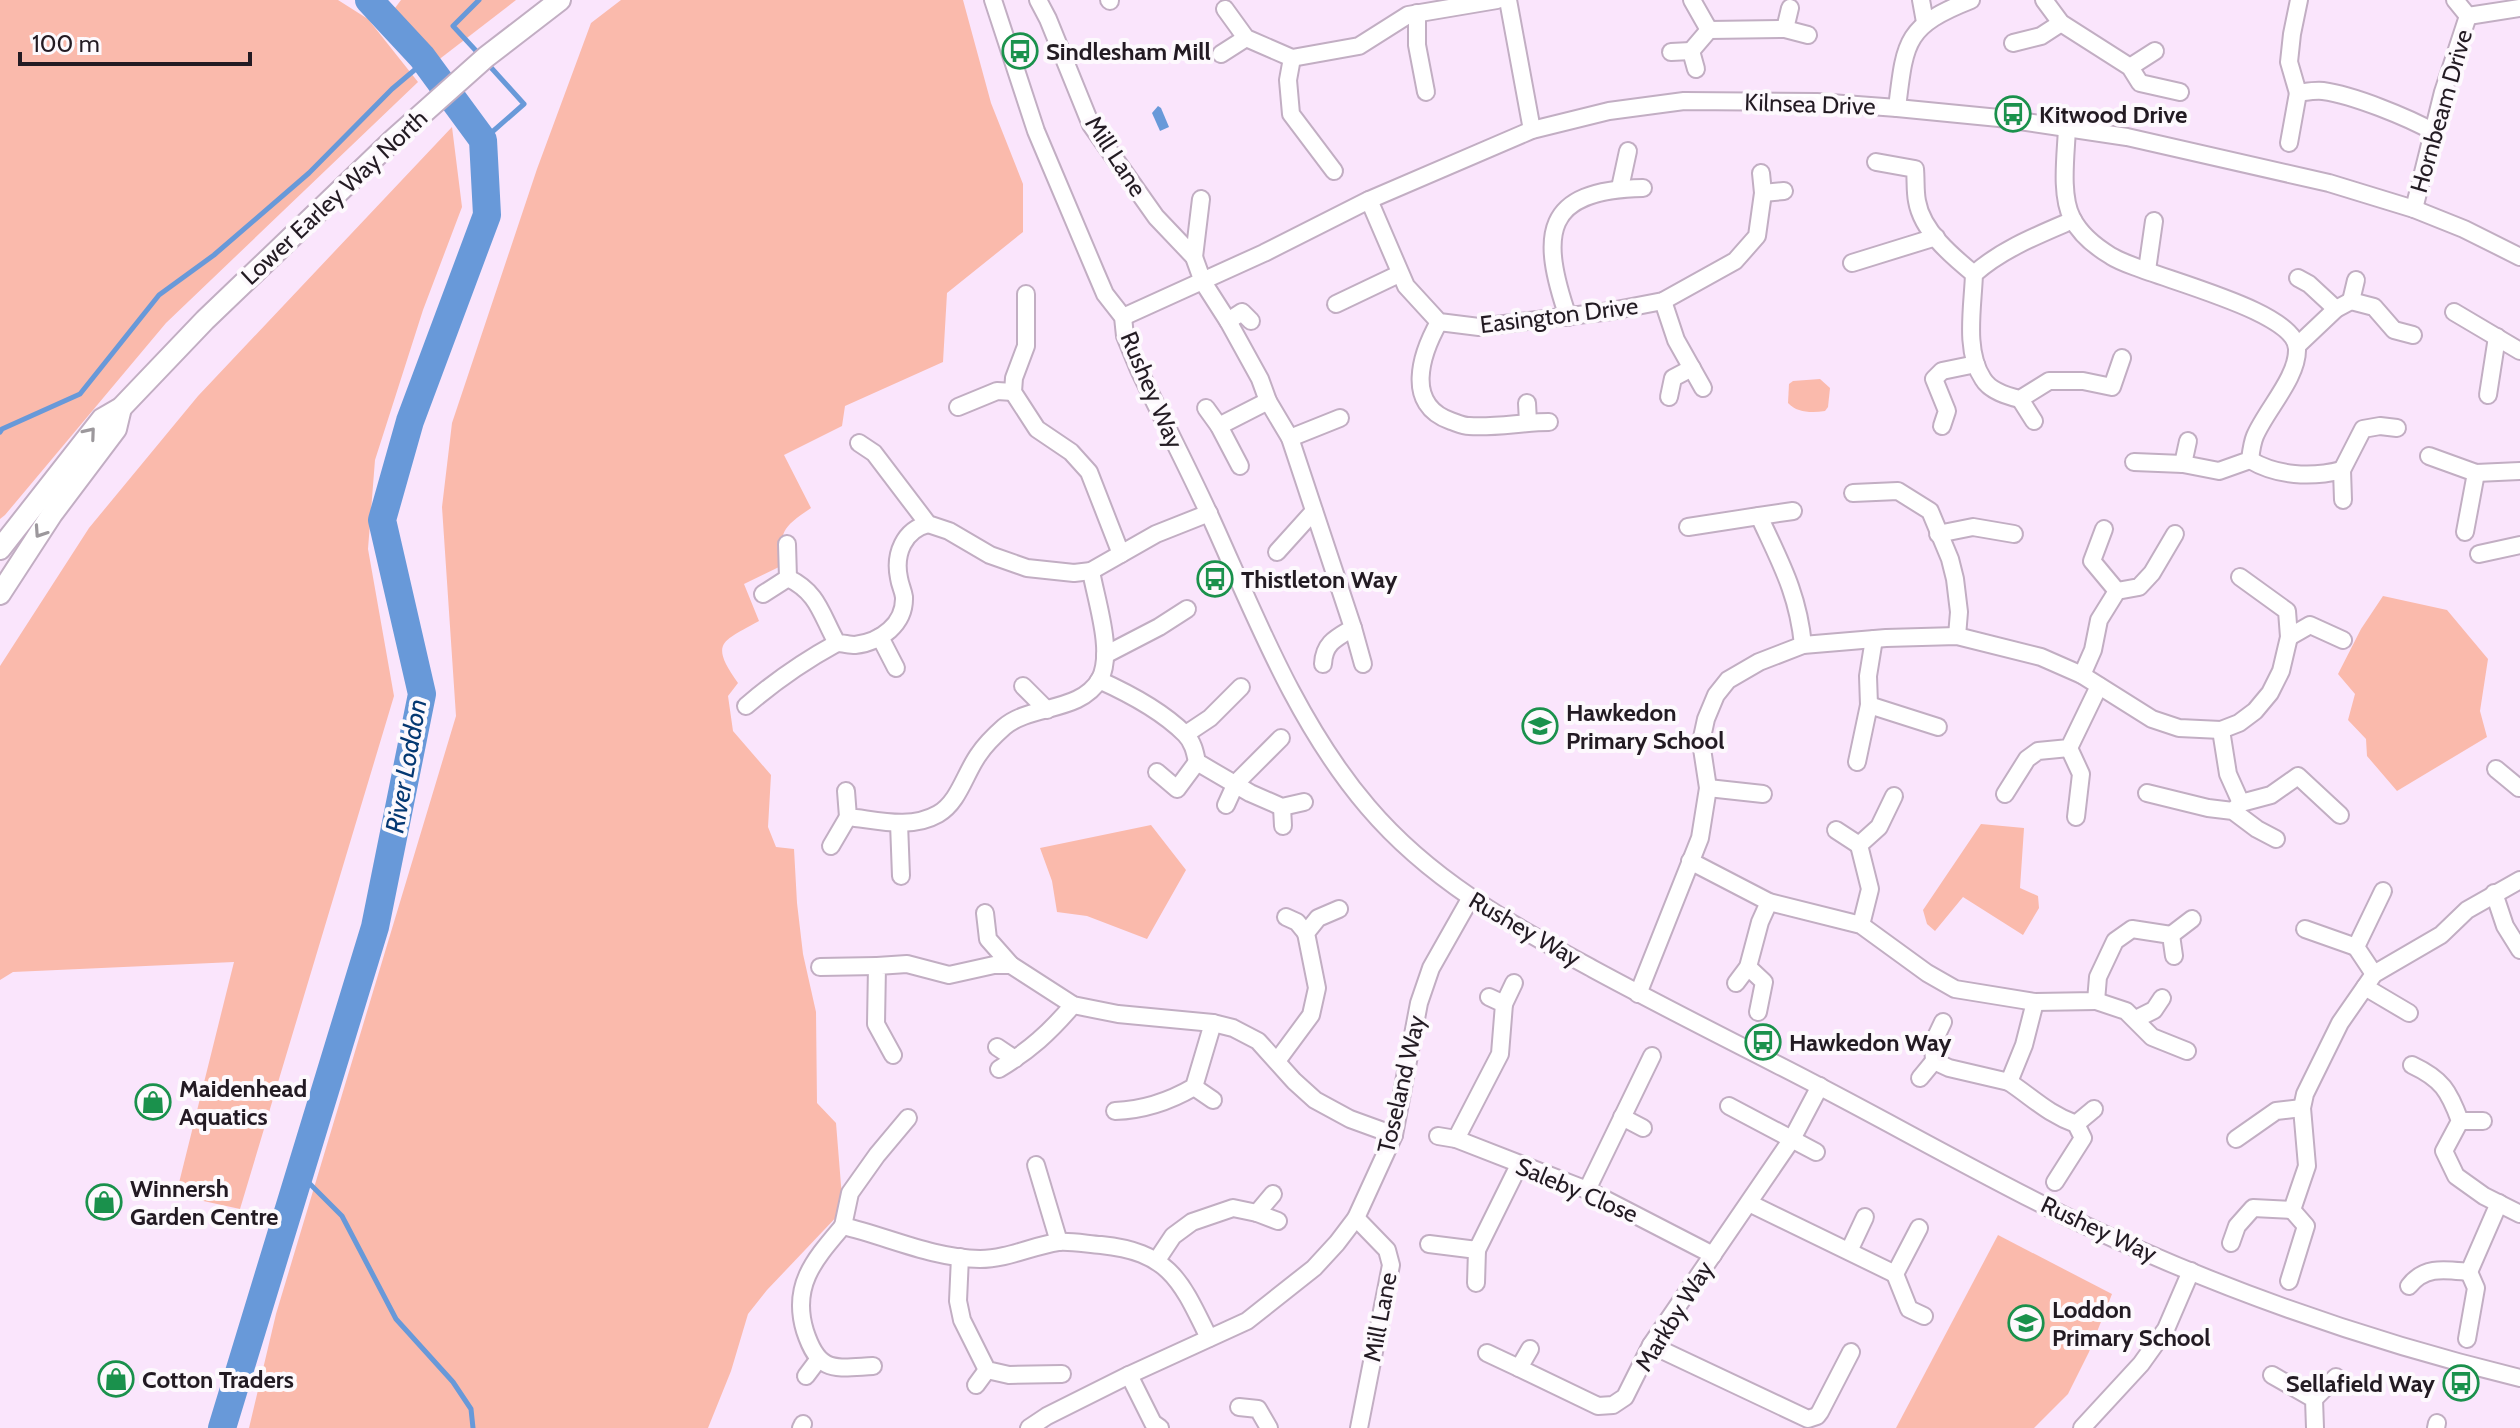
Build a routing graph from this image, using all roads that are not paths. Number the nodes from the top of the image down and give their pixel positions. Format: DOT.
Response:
graph roads {
  1 [pos="560,0"];
  2 [pos="993,0"];
  3 [pos="1038,0"];
  4 [pos="1497,0"];
  5 [pos="1508,0"];
  6 [pos="1692,0"];
  7 [pos="1921,0"];
  8 [pos="1971,0"];
  9 [pos="2044,0"];
  10 [pos="2299,0"];
  11 [pos="2455,0"];
  12 [pos="1790,8"];
  13 [pos="2520,8"];
  14 [pos="1225,9"];
  15 [pos="1410,9"];
  16 [pos="2468,16"];
  17 [pos="1925,22"];
  18 [pos="2061,23"];
  19 [pos="1785,29"];
  20 [pos="1709,30"];
  21 [pos="1808,35"];
  22 [pos="1246,38"];
  23 [pos="2013,43"];
  24 [pos="1691,51"];
  25 [pos="2155,51"];
  26 [pos="1671,52"];
  27 [pos="1221,54"];
  28 [pos="1292,58"];
  29 [pos="2130,67"];
  30 [pos="1696,69"];
  31 [pos="1426,92"];
  32 [pos="2180,92"];
  33 [pos="2298,93"];
  34 [pos="1897,108"];
  35 [pos="2067,128"];
  36 [pos="1532,130"];
  37 [pos="2434,132"];
  38 [pos="2289,143"];
  39 [pos="1628,151"];
  40 [pos="1876,162"];
  41 [pos="1334,171"];
  42 [pos="1761,173"];
  43 [pos="1620,188"];
  44 [pos="1643,188"];
  45 [pos="1784,191"];
  46 [pos="1763,193"];
  47 [pos="1201,199"];
  48 [pos="1369,200"];
  49 [pos="2414,209"];
  50 [pos="2073,220"];
  51 [pos="2154,221"];
  52 [pos="1936,237"];
  53 [pos="1194,257"];
  54 [pos="2520,257"];
  55 [pos="1852,263"];
  56 [pos="2147,270"];
  57 [pos="1399,274"];
  58 [pos="1974,274"];
  59 [pos="2298,278"];
  60 [pos="2356,280"];
  61 [pos="1203,282"];
  62 [pos="1026,294"];
  63 [pos="1663,301"];
  64 [pos="1336,304"];
  65 [pos="2344,305"];
  66 [pos="2454,312"];
  67 [pos="1123,317"];
  68 [pos="1568,317"];
  69 [pos="1228,321"];
  70 [pos="1251,321"];
  71 [pos="1439,322"];
  72 [pos="2413,335"];
  73 [pos="2497,337"];
  74 [pos="2298,345"];
  75 [pos="2520,351"];
  76 [pos="2122,358"];
  77 [pos="1976,364"];
  78 [pos="1692,368"];
  79 [pos="1703,388"];
  80 [pos="1013,392"];
  81 [pos="2488,395"];
  82 [pos="1669,397"];
  83 [pos="2020,399"];
  84 [pos="1268,401"];
  85 [pos="1527,403"];
  86 [pos="958,407"];
  87 [pos="121,408"];
  88 [pos="1206,408"];
  89 [pos="1340,418"];
  90 [pos="2034,421"];
  91 [pos="1528,422"];
  92 [pos="1549,422"];
  93 [pos="1219,426"];
  94 [pos="1942,426"];
  95 [pos="2397,428"];
  96 [pos="1290,438"];
  97 [pos="2188,441"];
  98 [pos="859,443"];
  99 [pos="2429,456"];
  100 [pos="2250,460"];
  101 [pos="2134,462"];
  102 [pos="2183,464"];
  103 [pos="1240,466"];
  104 [pos="2342,470"];
  105 [pos="2520,471"];
  106 [pos="2476,473"];
  107 [pos="1853,493"];
  108 [pos="2343,500"];
  109 [pos="1314,511"];
  110 [pos="1793,511"];
  111 [pos="1209,513"];
  112 [pos="1759,516"];
  113 [pos="928,524"];
  114 [pos="1688,527"];
  115 [pos="2104,529"];
  116 [pos="2465,532"];
  117 [pos="1938,534"];
  118 [pos="2014,534"];
  119 [pos="2175,534"];
  120 [pos="787,544"];
  121 [pos="2520,545"];
  122 [pos="0,549"];
  123 [pos="1277,552"];
  124 [pos="1121,554"];
  125 [pos="2479,554"];
  126 [pos="1091,571"];
  127 [pos="2240,577"];
  128 [pos="788,578"];
  129 [pos="2117,591"];
  130 [pos="0,594"];
  131 [pos="763,594"];
  132 [pos="1187,609"];
  133 [pos="1353,628"];
  134 [pos="1957,636"];
  135 [pos="880,637"];
  136 [pos="2289,637"];
  137 [pos="1874,639"];
  138 [pos="2343,640"];
  139 [pos="837,643"];
  140 [pos="1803,645"];
  141 [pos="1105,655"];
  142 [pos="1323,664"];
  143 [pos="1363,664"];
  144 [pos="896,668"];
  145 [pos="2082,675"];
  146 [pos="1099,680"];
  147 [pos="1023,686"];
  148 [pos="2099,686"];
  149 [pos="1241,687"];
  150 [pos="1869,705"];
  151 [pos="746,706"];
  152 [pos="1047,710"];
  153 [pos="1938,727"];
  154 [pos="2221,730"];
  155 [pos="1186,734"];
  156 [pos="1281,738"];
  157 [pos="2069,748"];
  158 [pos="1197,762"];
  159 [pos="1857,762"];
  160 [pos="2496,769"];
  161 [pos="1157,772"];
  162 [pos="1236,783"];
  163 [pos="1708,788"];
  164 [pos="2520,788"];
  165 [pos="846,791"];
  166 [pos="2147,793"];
  167 [pos="1763,794"];
  168 [pos="2005,794"];
  169 [pos="1894,796"];
  170 [pos="1304,802"];
  171 [pos="1226,805"];
  172 [pos="1282,807"];
  173 [pos="2236,814"];
  174 [pos="2340,815"];
  175 [pos="848,817"];
  176 [pos="2076,817"];
  177 [pos="899,823"];
  178 [pos="1283,826"];
  179 [pos="1836,830"];
  180 [pos="2276,839"];
  181 [pos="1859,845"];
  182 [pos="831,846"];
  183 [pos="1690,861"];
  184 [pos="901,876"];
  185 [pos="2520,880"];
  186 [pos="2383,891"];
  187 [pos="2494,893"];
  188 [pos="1470,899"];
  189 [pos="1769,902"];
  190 [pos="1339,909"];
  191 [pos="985,913"];
  192 [pos="1286,917"];
  193 [pos="2192,919"];
  194 [pos="1861,925"];
  195 [pos="2305,929"];
  196 [pos="1306,933"];
  197 [pos="2171,935"];
  198 [pos="2356,947"];
  199 [pos="2520,950"];
  200 [pos="2174,956"];
  201 [pos="1011,965"];
  202 [pos="877,966"];
  203 [pos="820,967"];
  204 [pos="1748,967"];
  205 [pos="2369,981"];
  206 [pos="1514,983"];
  207 [pos="1736,983"];
  208 [pos="1638,994"];
  209 [pos="2162,998"];
  210 [pos="2096,1001"];
  211 [pos="2035,1002"];
  212 [pos="1073,1005"];
  213 [pos="1758,1012"];
  214 [pos="2409,1013"];
  215 [pos="2136,1019"];
  216 [pos="1943,1022"];
  217 [pos="1213,1023"];
  218 [pos="997,1047"];
  219 [pos="2187,1051"];
  220 [pos="893,1055"];
  221 [pos="1652,1056"];
  222 [pos="1015,1059"];
  223 [pos="1277,1061"];
  224 [pos="1934,1061"];
  225 [pos="2412,1065"];
  226 [pos="999,1069"];
  227 [pos="1920,1078"];
  228 [pos="2009,1082"];
  229 [pos="1820,1086"];
  230 [pos="1194,1087"];
  231 [pos="1213,1100"];
  232 [pos="1729,1106"];
  233 [pos="2302,1108"];
  234 [pos="2094,1109"];
  235 [pos="1115,1111"];
  236 [pos="1622,1117"];
  237 [pos="908,1118"];
  238 [pos="2460,1121"];
  239 [pos="2483,1121"];
  240 [pos="2076,1124"];
  241 [pos="1643,1128"];
  242 [pos="1394,1135"];
  243 [pos="1438,1136"];
  244 [pos="1456,1139"];
  245 [pos="1792,1139"];
  246 [pos="2236,1139"];
  247 [pos="1816,1152"];
  248 [pos="1036,1165"];
  249 [pos="1519,1165"];
  250 [pos="2055,1182"];
  251 [pos="1587,1190"];
  252 [pos="1273,1194"];
  253 [pos="1749,1203"];
  254 [pos="2499,1203"];
  255 [pos="2292,1210"];
  256 [pos="1257,1213"];
  257 [pos="2520,1214"];
  258 [pos="1865,1217"];
  259 [pos="1356,1218"];
  260 [pos="1278,1221"];
  261 [pos="843,1226"];
  262 [pos="1919,1228"];
  263 [pos="1059,1242"];
  264 [pos="2231,1243"];
  265 [pos="1429,1244"];
  266 [pos="1477,1250"];
  267 [pos="1849,1251"];
  268 [pos="1713,1255"];
  269 [pos="960,1257"];
  270 [pos="1157,1260"];
  271 [pos="2191,1271"];
  272 [pos="2469,1272"];
  273 [pos="1895,1274"];
  274 [pos="2289,1281"];
  275 [pos="1476,1283"];
  276 [pos="2409,1286"];
  277 [pos="1924,1316"];
  278 [pos="1209,1338"];
  279 [pos="2467,1339"];
  280 [pos="1651,1345"];
  281 [pos="1530,1349"];
  282 [pos="1851,1352"];
  283 [pos="1487,1353"];
  284 [pos="818,1360"];
  285 [pos="873,1366"];
  286 [pos="1519,1368"];
  287 [pos="987,1370"];
  288 [pos="1062,1374"];
  289 [pos="1129,1375"];
  290 [pos="2272,1375"];
  291 [pos="806,1376"];
  292 [pos="2336,1377"];
  293 [pos="2520,1378"];
  294 [pos="976,1385"];
  295 [pos="2314,1399"];
  296 [pos="1239,1407"];
  297 [pos="1029,1428"];
  298 [pos="1160,1428"];
  299 [pos="1269,1428"];
  300 [pos="1359,1428"];
  301 [pos="2082,1428"];
  302 [pos="2315,1428"];
  1 -- 87 [label="main road, Lower Earley Way North"];
  2 -- 67 [label="street, Rushey Way"];
  3 -- 53 [label="street, Mill Lane"];
  4 -- 15 [label="street"];
  5 -- 36 [label="street"];
  6 -- 20 [label="street"];
  7 -- 17 [label="street"];
  8 -- 17 [label="street"];
  9 -- 18 [label="street"];
  10 -- 33 [label="street"];
  11 -- 16 [label="street"];
  12 -- 19 [label="street"];
  13 -- 16 [label="street, Hornbeam Drive"];
  14 -- 22 [label="street"];
  15 -- 28 [label="street"];
  15 -- 31 [label="street"];
  16 -- 37 [label="street, Hornbeam Drive"];
  17 -- 34 [label="street"];
  18 -- 23 [label="street"];
  18 -- 29 [label="street"];
  19 -- 20 [label="street"];
  19 -- 21 [label="street"];
  20 -- 24 [label="street"];
  22 -- 27 [label="street"];
  22 -- 28 [label="street"];
  24 -- 26 [label="street"];
  24 -- 30 [label="street"];
  25 -- 29 [label="street"];
  28 -- 41 [label="street"];
  29 -- 32 [label="street"];
  33 -- 37 [label="street"];
  33 -- 38 [label="street"];
  34 -- 35 [label="street, Kilnsea Drive"];
  34 -- 36 [label="street, Kilnsea Drive"];
  35 -- 49 [label="street, Kilnsea Drive"];
  35 -- 50 [label="street"];
  36 -- 48 [label="street, Kilnsea Drive"];
  37 -- 49 [label="street, Hornbeam Drive"];
  39 -- 43 [label="street"];
  40 -- 52 [label="street"];
  42 -- 46 [label="street, Easington Drive"];
  43 -- 44 [label="street"];
  43 -- 68 [label="street"];
  45 -- 46 [label="street"];
  46 -- 63 [label="street, Easington Drive"];
  47 -- 53 [label="street, Mill Lane"];
  48 -- 57 [label="street"];
  48 -- 61 [label="street, Kilnsea Drive"];
  49 -- 54 [label="street, Kilnsea Drive"];
  50 -- 56 [label="street"];
  50 -- 58 [label="street"];
  51 -- 56 [label="street"];
  52 -- 55 [label="street"];
  52 -- 58 [label="street"];
  53 -- 61 [label="street, Mill Lane"];
  56 -- 74 [label="street"];
  57 -- 64 [label="street"];
  57 -- 71 [label="street"];
  58 -- 77 [label="street"];
  59 -- 65 [label="street"];
  60 -- 65 [label="street"];
  61 -- 67 [label="street, Kilnsea Drive"];
  61 -- 69 [label="street, Mill Lane"];
  62 -- 80 [label="street"];
  63 -- 68 [label="street, Easington Drive"];
  63 -- 78 [label="street"];
  65 -- 72 [label="street"];
  65 -- 74 [label="street"];
  66 -- 73 [label="street"];
  67 -- 111 [label="street, Rushey Way"];
  68 -- 71 [label="street, Easington Drive"];
  69 -- 70 [label="street"];
  69 -- 84 [label="street, Mill Lane"];
  71 -- 91 [label="street"];
  73 -- 75 [label="street"];
  73 -- 81 [label="street"];
  74 -- 100 [label="street"];
  76 -- 83 [label="street"];
  77 -- 83 [label="street"];
  77 -- 94 [label="street"];
  78 -- 79 [label="street"];
  78 -- 82 [label="street"];
  80 -- 86 [label="street"];
  80 -- 124 [label="street"];
  83 -- 90 [label="street"];
  84 -- 93 [label="street"];
  84 -- 96 [label="street, Mill Lane"];
  85 -- 91 [label="street"];
  122 -- 87 [label="main road, Lower Earley Way North, one-way"];
  87 -- 130 [label="main road, Lower Earley Way North, one-way"];
  88 -- 93 [label="street"];
  89 -- 96 [label="street"];
  91 -- 92 [label="street"];
  93 -- 103 [label="street"];
  95 -- 104 [label="street"];
  96 -- 109 [label="street, Mill Lane"];
  97 -- 102 [label="street"];
  98 -- 113 [label="street"];
  99 -- 106 [label="street"];
  100 -- 102 [label="street"];
  100 -- 104 [label="street"];
  101 -- 102 [label="street"];
  104 -- 108 [label="street"];
  105 -- 106 [label="street"];
  106 -- 116 [label="street"];
  107 -- 117 [label="street"];
  109 -- 123 [label="street"];
  109 -- 133 [label="street, Mill Lane"];
  110 -- 112 [label="street"];
  111 -- 124 [label="street"];
  111 -- 188 [label="street, Rushey Way"];
  112 -- 114 [label="street"];
  112 -- 140 [label="street"];
  113 -- 126 [label="street"];
  113 -- 135 [label="street"];
  115 -- 129 [label="street"];
  117 -- 118 [label="street"];
  117 -- 134 [label="street"];
  119 -- 129 [label="street"];
  120 -- 128 [label="street"];
  121 -- 125 [label="street"];
  124 -- 126 [label="street"];
  126 -- 141 [label="street"];
  127 -- 136 [label="street"];
  128 -- 131 [label="street"];
  128 -- 139 [label="street"];
  129 -- 145 [label="street"];
  132 -- 141 [label="street"];
  133 -- 142 [label="street"];
  133 -- 143 [label="street, Mill Lane"];
  134 -- 137 [label="street"];
  134 -- 145 [label="street"];
  135 -- 139 [label="street"];
  135 -- 144 [label="street"];
  136 -- 138 [label="street"];
  136 -- 154 [label="street"];
  137 -- 140 [label="street"];
  137 -- 150 [label="street"];
  139 -- 151 [label="street"];
  140 -- 163 [label="street"];
  141 -- 146 [label="street"];
  145 -- 148 [label="street"];
  146 -- 152 [label="street"];
  146 -- 155 [label="street"];
  147 -- 152 [label="street"];
  148 -- 154 [label="street"];
  148 -- 157 [label="street"];
  149 -- 155 [label="street"];
  150 -- 153 [label="street"];
  150 -- 159 [label="street"];
  152 -- 177 [label="street"];
  154 -- 173 [label="street"];
  155 -- 158 [label="street"];
  156 -- 162 [label="street"];
  157 -- 168 [label="street"];
  157 -- 176 [label="street"];
  158 -- 161 [label="street"];
  158 -- 162 [label="street"];
  160 -- 164 [label="street"];
  162 -- 171 [label="street"];
  162 -- 172 [label="street"];
  163 -- 167 [label="street"];
  163 -- 183 [label="street"];
  165 -- 175 [label="street"];
  166 -- 173 [label="street"];
  169 -- 181 [label="street"];
  170 -- 172 [label="street"];
  172 -- 178 [label="street"];
  173 -- 174 [label="street"];
  173 -- 180 [label="street"];
  175 -- 177 [label="street"];
  175 -- 182 [label="street"];
  177 -- 184 [label="street"];
  179 -- 181 [label="street"];
  181 -- 194 [label="street"];
  183 -- 189 [label="street"];
  183 -- 208 [label="street"];
  185 -- 187 [label="street"];
  186 -- 198 [label="street"];
  187 -- 199 [label="street"];
  187 -- 205 [label="street"];
  188 -- 208 [label="street, Rushey Way"];
  188 -- 242 [label="street, Toseland Way"];
  189 -- 194 [label="street"];
  189 -- 204 [label="street"];
  190 -- 196 [label="street"];
  191 -- 201 [label="street"];
  192 -- 196 [label="street"];
  193 -- 197 [label="street"];
  194 -- 211 [label="street"];
  195 -- 198 [label="street"];
  196 -- 223 [label="street"];
  197 -- 200 [label="street"];
  197 -- 210 [label="street"];
  198 -- 205 [label="street"];
  201 -- 202 [label="street"];
  201 -- 212 [label="street"];
  202 -- 203 [label="street"];
  202 -- 220 [label="street"];
  204 -- 207 [label="street"];
  204 -- 213 [label="street"];
  205 -- 214 [label="street"];
  205 -- 233 [label="street"];
  206 -- 244 [label="street"];
  208 -- 229 [label="street, Rushey Way"];
  209 -- 215 [label="street"];
  210 -- 211 [label="street"];
  210 -- 215 [label="street"];
  211 -- 228 [label="street"];
  212 -- 217 [label="street"];
  212 -- 222 [label="street"];
  215 -- 219 [label="street"];
  216 -- 224 [label="street"];
  217 -- 223 [label="street"];
  217 -- 230 [label="street"];
  218 -- 222 [label="street"];
  221 -- 236 [label="street"];
  222 -- 226 [label="street"];
  223 -- 242 [label="street"];
  224 -- 227 [label="street"];
  224 -- 228 [label="street"];
  225 -- 238 [label="street"];
  228 -- 240 [label="street"];
  229 -- 245 [label="street, Markby Way"];
  229 -- 271 [label="street, Rushey Way"];
  230 -- 231 [label="street"];
  230 -- 235 [label="street"];
  232 -- 245 [label="street"];
  233 -- 246 [label="street"];
  233 -- 255 [label="street"];
  234 -- 240 [label="street"];
  236 -- 241 [label="street"];
  236 -- 251 [label="street"];
  237 -- 261 [label="street"];
  238 -- 239 [label="street"];
  238 -- 254 [label="street"];
  240 -- 250 [label="street"];
  242 -- 259 [label="street, Toseland Way"];
  243 -- 244 [label="street, Saleby Close"];
  244 -- 249 [label="street, Saleby Close"];
  245 -- 247 [label="street"];
  245 -- 253 [label="street, Markby Way"];
  248 -- 263 [label="street"];
  249 -- 251 [label="street, Saleby Close"];
  249 -- 266 [label="street"];
  251 -- 268 [label="street, Saleby Close"];
  252 -- 256 [label="street"];
  253 -- 267 [label="street"];
  253 -- 268 [label="street, Markby Way"];
  254 -- 257 [label="street"];
  254 -- 272 [label="street"];
  255 -- 264 [label="street"];
  255 -- 274 [label="street"];
  256 -- 260 [label="street"];
  256 -- 270 [label="street"];
  258 -- 267 [label="street"];
  259 -- 278 [label="street, Toseland Way"];
  259 -- 300 [label="street, Mill Lane"];
  261 -- 269 [label="street"];
  261 -- 284 [label="street"];
  262 -- 273 [label="street"];
  263 -- 269 [label="street"];
  263 -- 270 [label="street"];
  265 -- 266 [label="street"];
  266 -- 275 [label="street"];
  267 -- 273 [label="street"];
  268 -- 280 [label="street, Markby Way"];
  269 -- 287 [label="street"];
  270 -- 278 [label="street"];
  271 -- 293 [label="street, Rushey Way"];
  271 -- 301 [label="street"];
  272 -- 276 [label="street"];
  272 -- 279 [label="street"];
  273 -- 277 [label="street"];
  278 -- 289 [label="street, Toseland Way"];
  280 -- 282 [label="street"];
  280 -- 286 [label="street, Markby Way"];
  281 -- 286 [label="street"];
  283 -- 286 [label="street, Markby Way"];
  284 -- 285 [label="street"];
  284 -- 291 [label="street"];
  287 -- 288 [label="street"];
  287 -- 294 [label="street"];
  289 -- 297 [label="street, Toseland Way"];
  289 -- 298 [label="street"];
  290 -- 295 [label="street"];
  292 -- 295 [label="street"];
  295 -- 302 [label="street"];
  296 -- 299 [label="street"];
}
